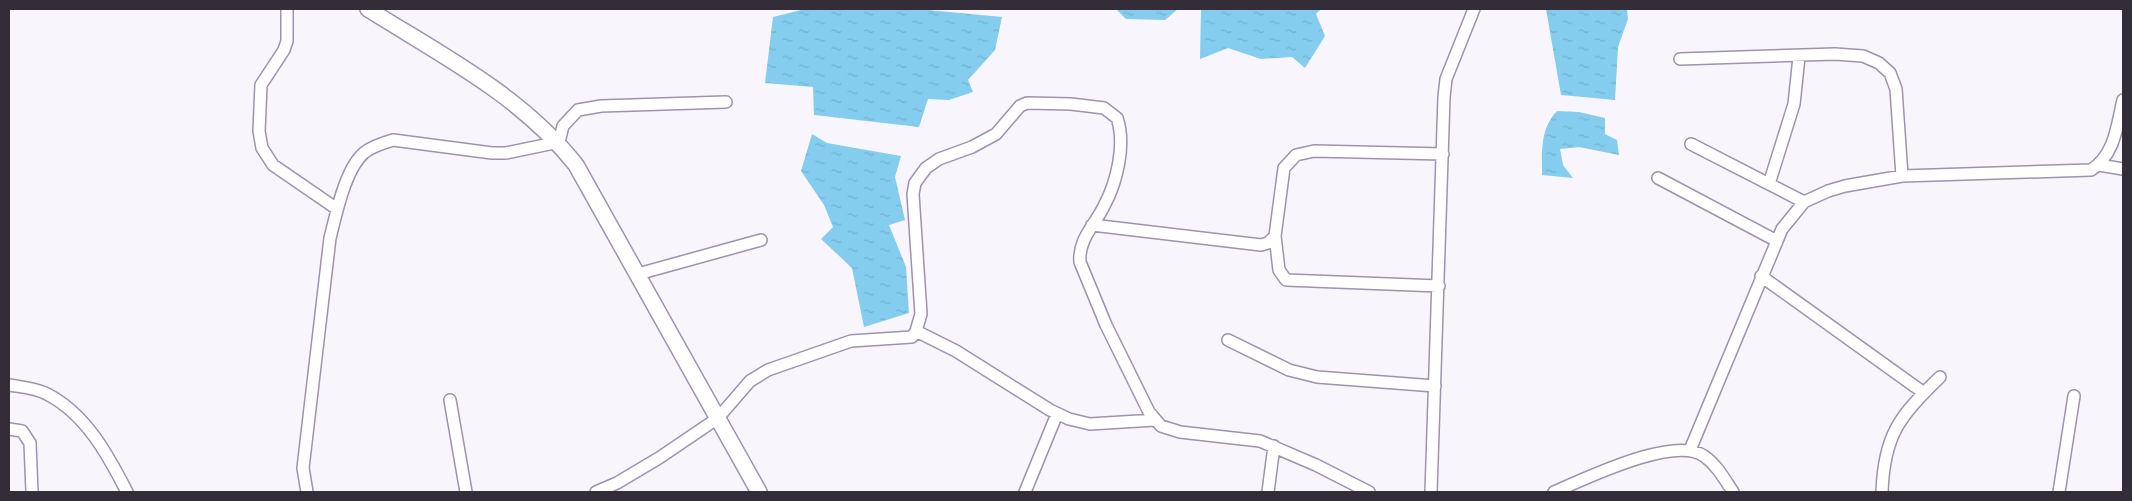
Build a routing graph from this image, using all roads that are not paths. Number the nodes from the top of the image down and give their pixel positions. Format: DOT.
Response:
graph roads {
  1 [pos="287,9"];
  2 [pos="368,9"];
  3 [pos="1474,9"];
  4 [pos="1799,57"];
  5 [pos="1680,59"];
  6 [pos="2123,100"];
  7 [pos="726,102"];
  8 [pos="559,142"];
  9 [pos="1691,144"];
  10 [pos="1443,154"];
  11 [pos="2099,165"];
  12 [pos="2123,169"];
  13 [pos="1902,176"];
  14 [pos="1658,178"];
  15 [pos="1768,184"];
  16 [pos="1804,202"];
  17 [pos="337,209"];
  18 [pos="1092,226"];
  19 [pos="1275,236"];
  20 [pos="761,240"];
  21 [pos="1777,240"];
  22 [pos="638,274"];
  23 [pos="1761,276"];
  24 [pos="1439,286"];
  25 [pos="916,331"];
  26 [pos="1228,340"];
  27 [pos="1940,377"];
  28 [pos="9,385"];
  29 [pos="1435,386"];
  30 [pos="1924,393"];
  31 [pos="2074,396"];
  32 [pos="450,400"];
  33 [pos="1057,414"];
  34 [pos="718,418"];
  35 [pos="1155,420"];
  36 [pos="9,429"];
  37 [pos="1274,446"];
  38 [pos="1690,450"];
  39 [pos="32,492"];
  40 [pos="127,492"];
  41 [pos="307,492"];
  42 [pos="466,492"];
  43 [pos="596,492"];
  44 [pos="760,492"];
  45 [pos="1024,492"];
  46 [pos="1268,492"];
  47 [pos="1370,492"];
  48 [pos="1431,492"];
  49 [pos="1554,492"];
  50 [pos="1732,492"];
  51 [pos="1882,492"];
  52 [pos="2059,492"];
  1 -- 17 [label="street"];
  2 -- 8 [label="street"];
  3 -- 10 [label="street"];
  4 -- 5 [label="street"];
  4 -- 13 [label="street"];
  4 -- 15 [label="street"];
  6 -- 11 [label="street"];
  7 -- 8 [label="street"];
  8 -- 17 [label="street"];
  8 -- 22 [label="street"];
  9 -- 15 [label="street"];
  10 -- 19 [label="street"];
  10 -- 24 [label="street"];
  11 -- 12 [label="street"];
  11 -- 13 [label="street"];
  13 -- 16 [label="street"];
  14 -- 21 [label="street"];
  15 -- 16 [label="street"];
  16 -- 21 [label="street"];
  17 -- 41 [label="street"];
  18 -- 19 [label="street"];
  18 -- 25 [label="street"];
  18 -- 35 [label="street"];
  19 -- 24 [label="street"];
  20 -- 22 [label="street"];
  21 -- 23 [label="street"];
  22 -- 34 [label="street"];
  23 -- 30 [label="street"];
  23 -- 38 [label="street"];
  24 -- 29 [label="street"];
  25 -- 33 [label="street"];
  25 -- 34 [label="street"];
  26 -- 29 [label="street"];
  27 -- 30 [label="street"];
  28 -- 40 [label="street"];
  29 -- 48 [label="street"];
  30 -- 51 [label="street"];
  31 -- 52 [label="street"];
  32 -- 42 [label="street"];
  33 -- 35 [label="street"];
  33 -- 45 [label="street"];
  34 -- 43 [label="street"];
  34 -- 44 [label="street"];
  35 -- 37 [label="street"];
  36 -- 39 [label="street"];
  37 -- 46 [label="street"];
  37 -- 47 [label="street"];
  38 -- 49 [label="street"];
  38 -- 50 [label="street"];
}
